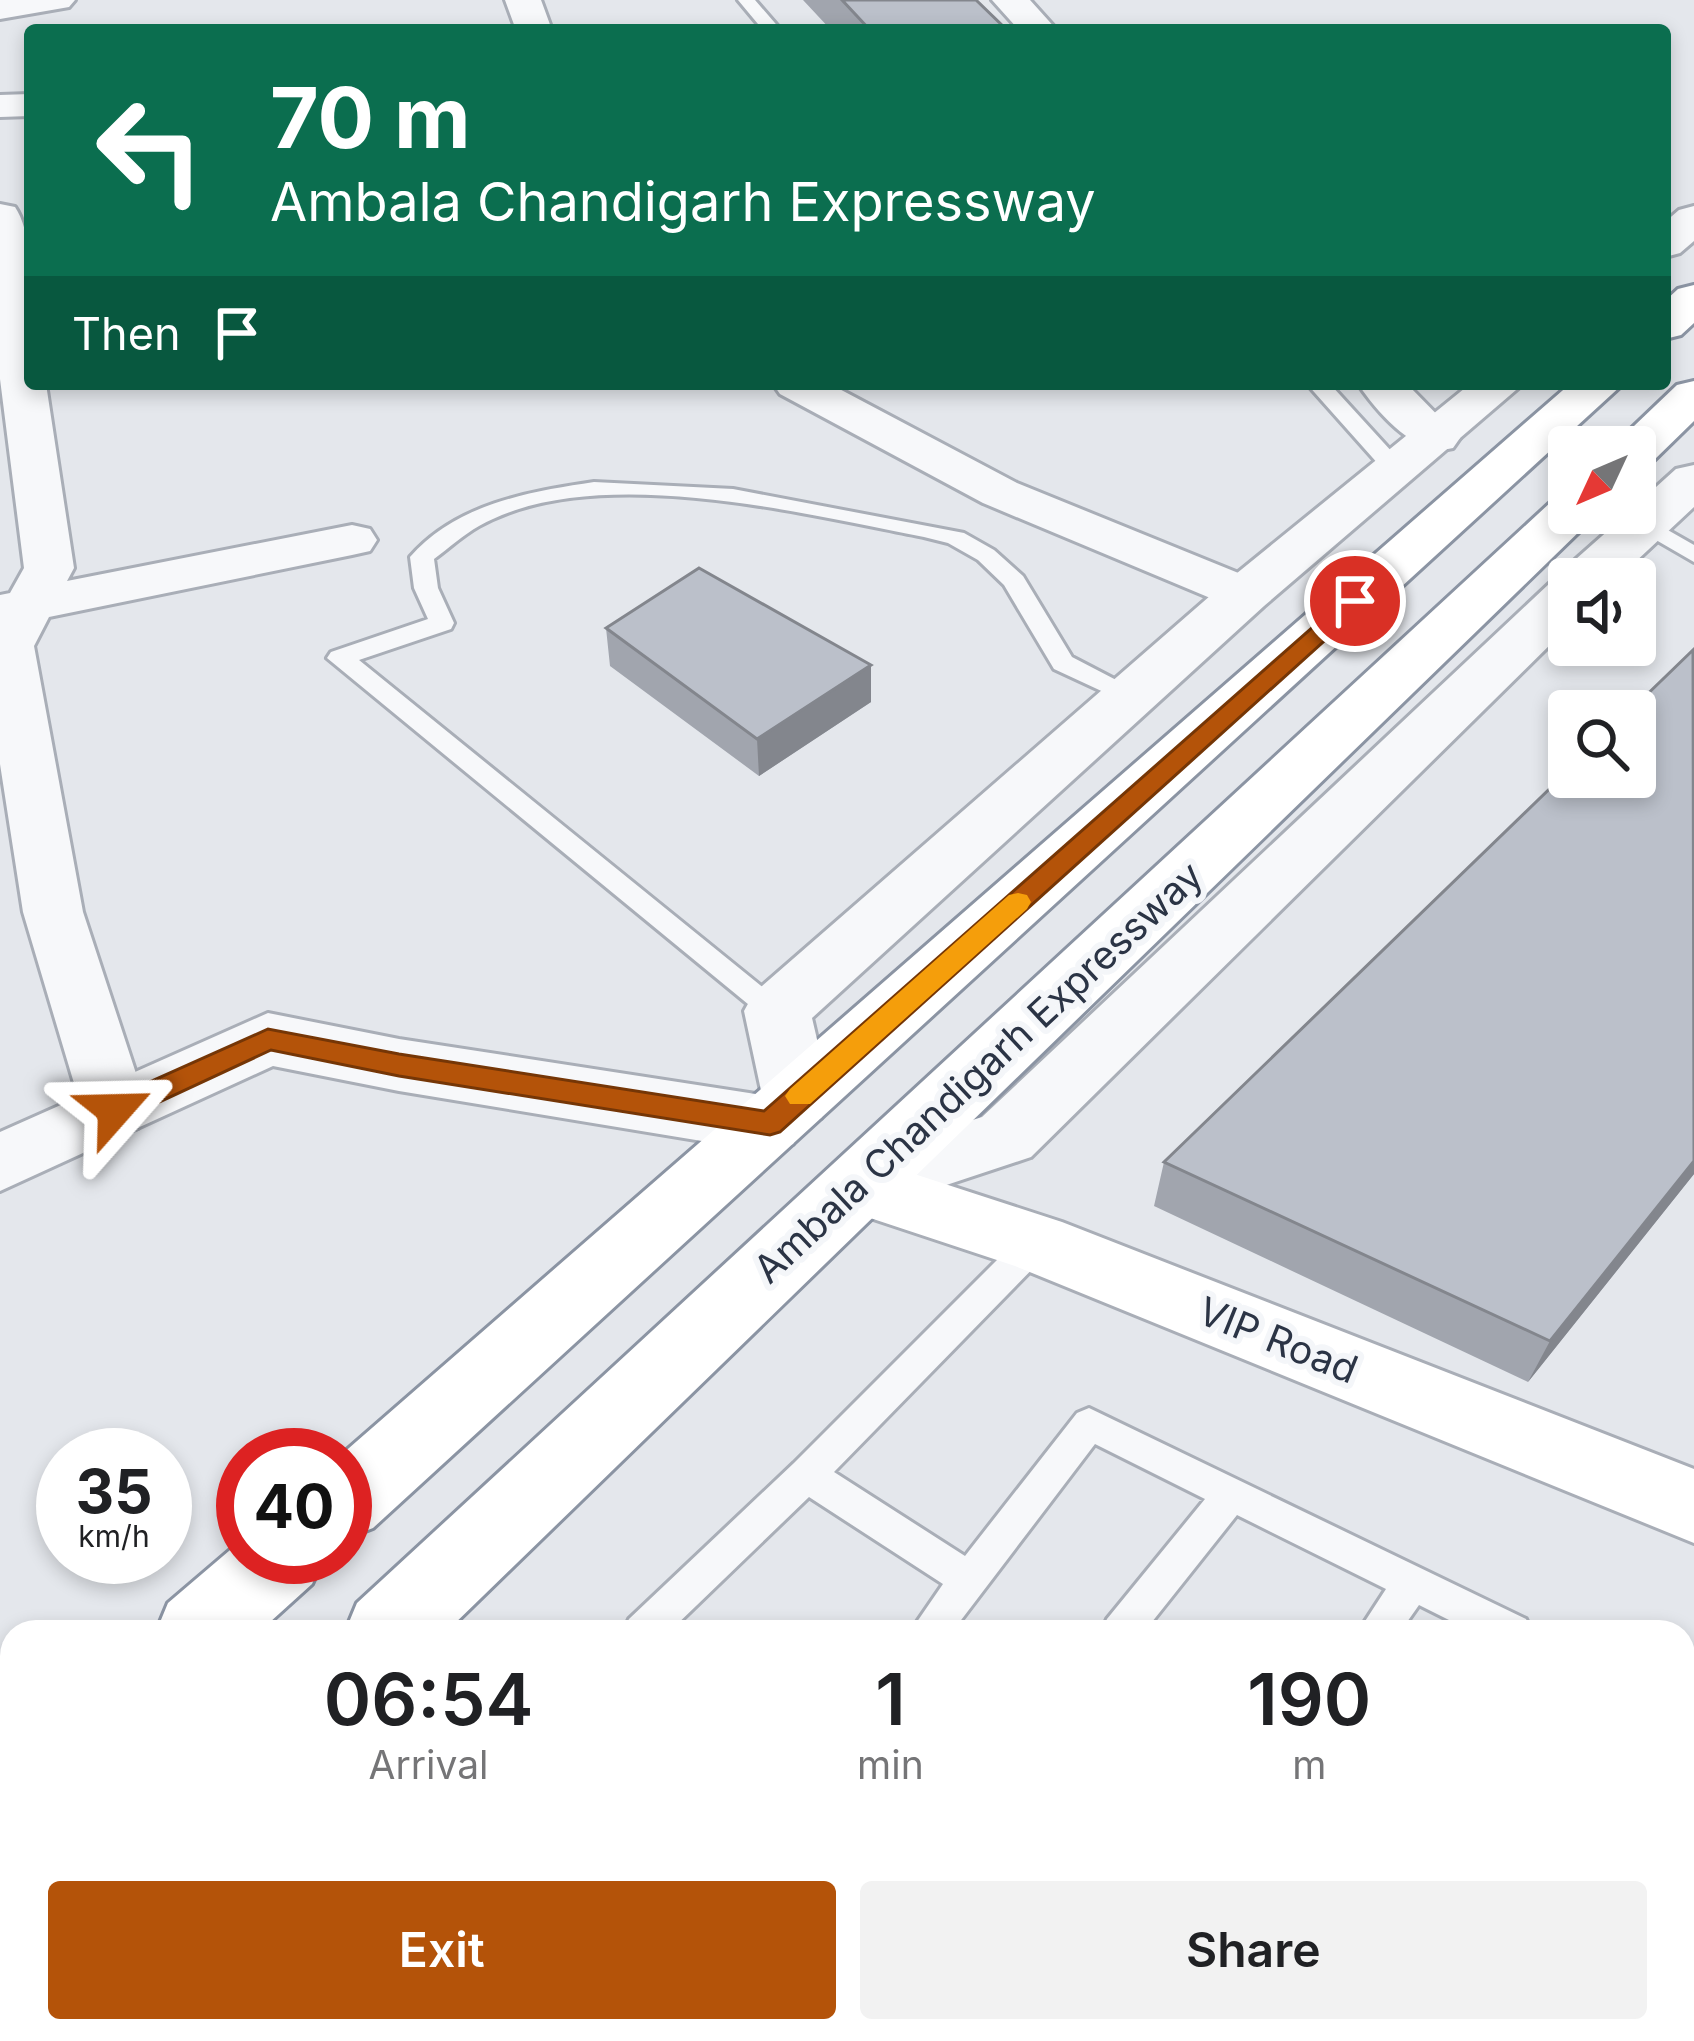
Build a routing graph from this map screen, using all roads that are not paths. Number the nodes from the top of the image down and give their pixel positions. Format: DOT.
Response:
graph roads {
  1 [pos="57,0"];
  2 [pos="746,0"];
  3 [pos="1010,0"];
  4 [pos="0,8"];
  5 [pos="767,24"];
  6 [pos="1033,24"];
  7 [pos="0,216"];
  8 [pos="1694,219"];
  9 [pos="1671,239"];
  10 [pos="1694,299"];
  11 [pos="1671,320"];
  12 [pos="807,390"];
  13 [pos="1326,390"];
  14 [pos="1384,390"];
  15 [pos="1492,390"];
  16 [pos="1592,390"];
  17 [pos="1694,394"];
  18 [pos="13,407"];
  19 [pos="1656,430"];
  20 [pos="1416,454"];
  21 [pos="1694,480"];
  22 [pos="1656,514"];
  23 [pos="1656,531"];
  24 [pos="1548,533"];
  25 [pos="1634,534"];
  26 [pos="352,540"];
  27 [pos="1694,555"];
  28 [pos="1609,558"];
  29 [pos="1245,594"];
  30 [pos="14,609"];
  31 [pos="1548,615"];
  32 [pos="1132,695"];
  33 [pos="777,1011"];
  34 [pos="115,1110"];
  35 [pos="783,1111"];
  36 [pos="0,1163"];
  37 [pos="859,1185"];
  38 [pos="1036,1244"];
  39 [pos="807,1475"];
  40 [pos="372,1478"];
  41 [pos="1232,1494"];
  42 [pos="1694,1506"];
  43 [pos="969,1580"];
  44 [pos="1412,1583"];
  45 [pos="253,1584"];
  46 [pos="212,1620"];
  47 [pos="400,1620"];
  48 [pos="655,1620"];
  49 [pos="938,1620"];
  50 [pos="1130,1620"];
  51 [pos="1386,1620"];
  52 [pos="1488,1620"];
  1 -- 4 [label="street"];
  2 -- 5 [label="lane"];
  3 -- 6 [label="street"];
  7 -- 18 [label="street"];
  8 -- 9 [label="street"];
  10 -- 11 [label="main road"];
  12 -- 29 [label="street"];
  13 -- 20 [label="lane"];
  14 -- 20 [label="street"];
  15 -- 20 [label="street"];
  16 -- 35 [label="main road"];
  17 -- 19 [label="main road"];
  18 -- 30 [label="street"];
  20 -- 29 [label="street"];
  21 -- 22 [label="street"];
  23 -- 27 [label="lane"];
  24 -- 37 [label="main road, Ambala Chandigarh Expressway"];
  25 -- 28 [label="street"];
  26 -- 30 [label="street"];
  29 -- 32 [label="street"];
  30 -- 34 [label="street"];
  31 -- 37 [label="street"];
  32 -- 33 [label="street"];
  32 -- 33 [label="lane"];
  33 -- 35 [label="street"];
  34 -- 35 [label="street"];
  34 -- 36 [label="street"];
  35 -- 40 [label="main road"];
  37 -- 38 [label="main road, VIP Road"];
  37 -- 47 [label="main road, Ambala Chandigarh Expressway"];
  38 -- 39 [label="lane"];
  38 -- 42 [label="main road, VIP Road"];
  39 -- 43 [label="lane"];
  39 -- 48 [label="lane"];
  41 -- 43 [label="lane"];
  41 -- 44 [label="lane"];
  41 -- 50 [label="lane"];
  43 -- 49 [label="lane"];
  44 -- 51 [label="lane"];
  44 -- 52 [label="lane"];
  45 -- 46 [label="main road"];
}
